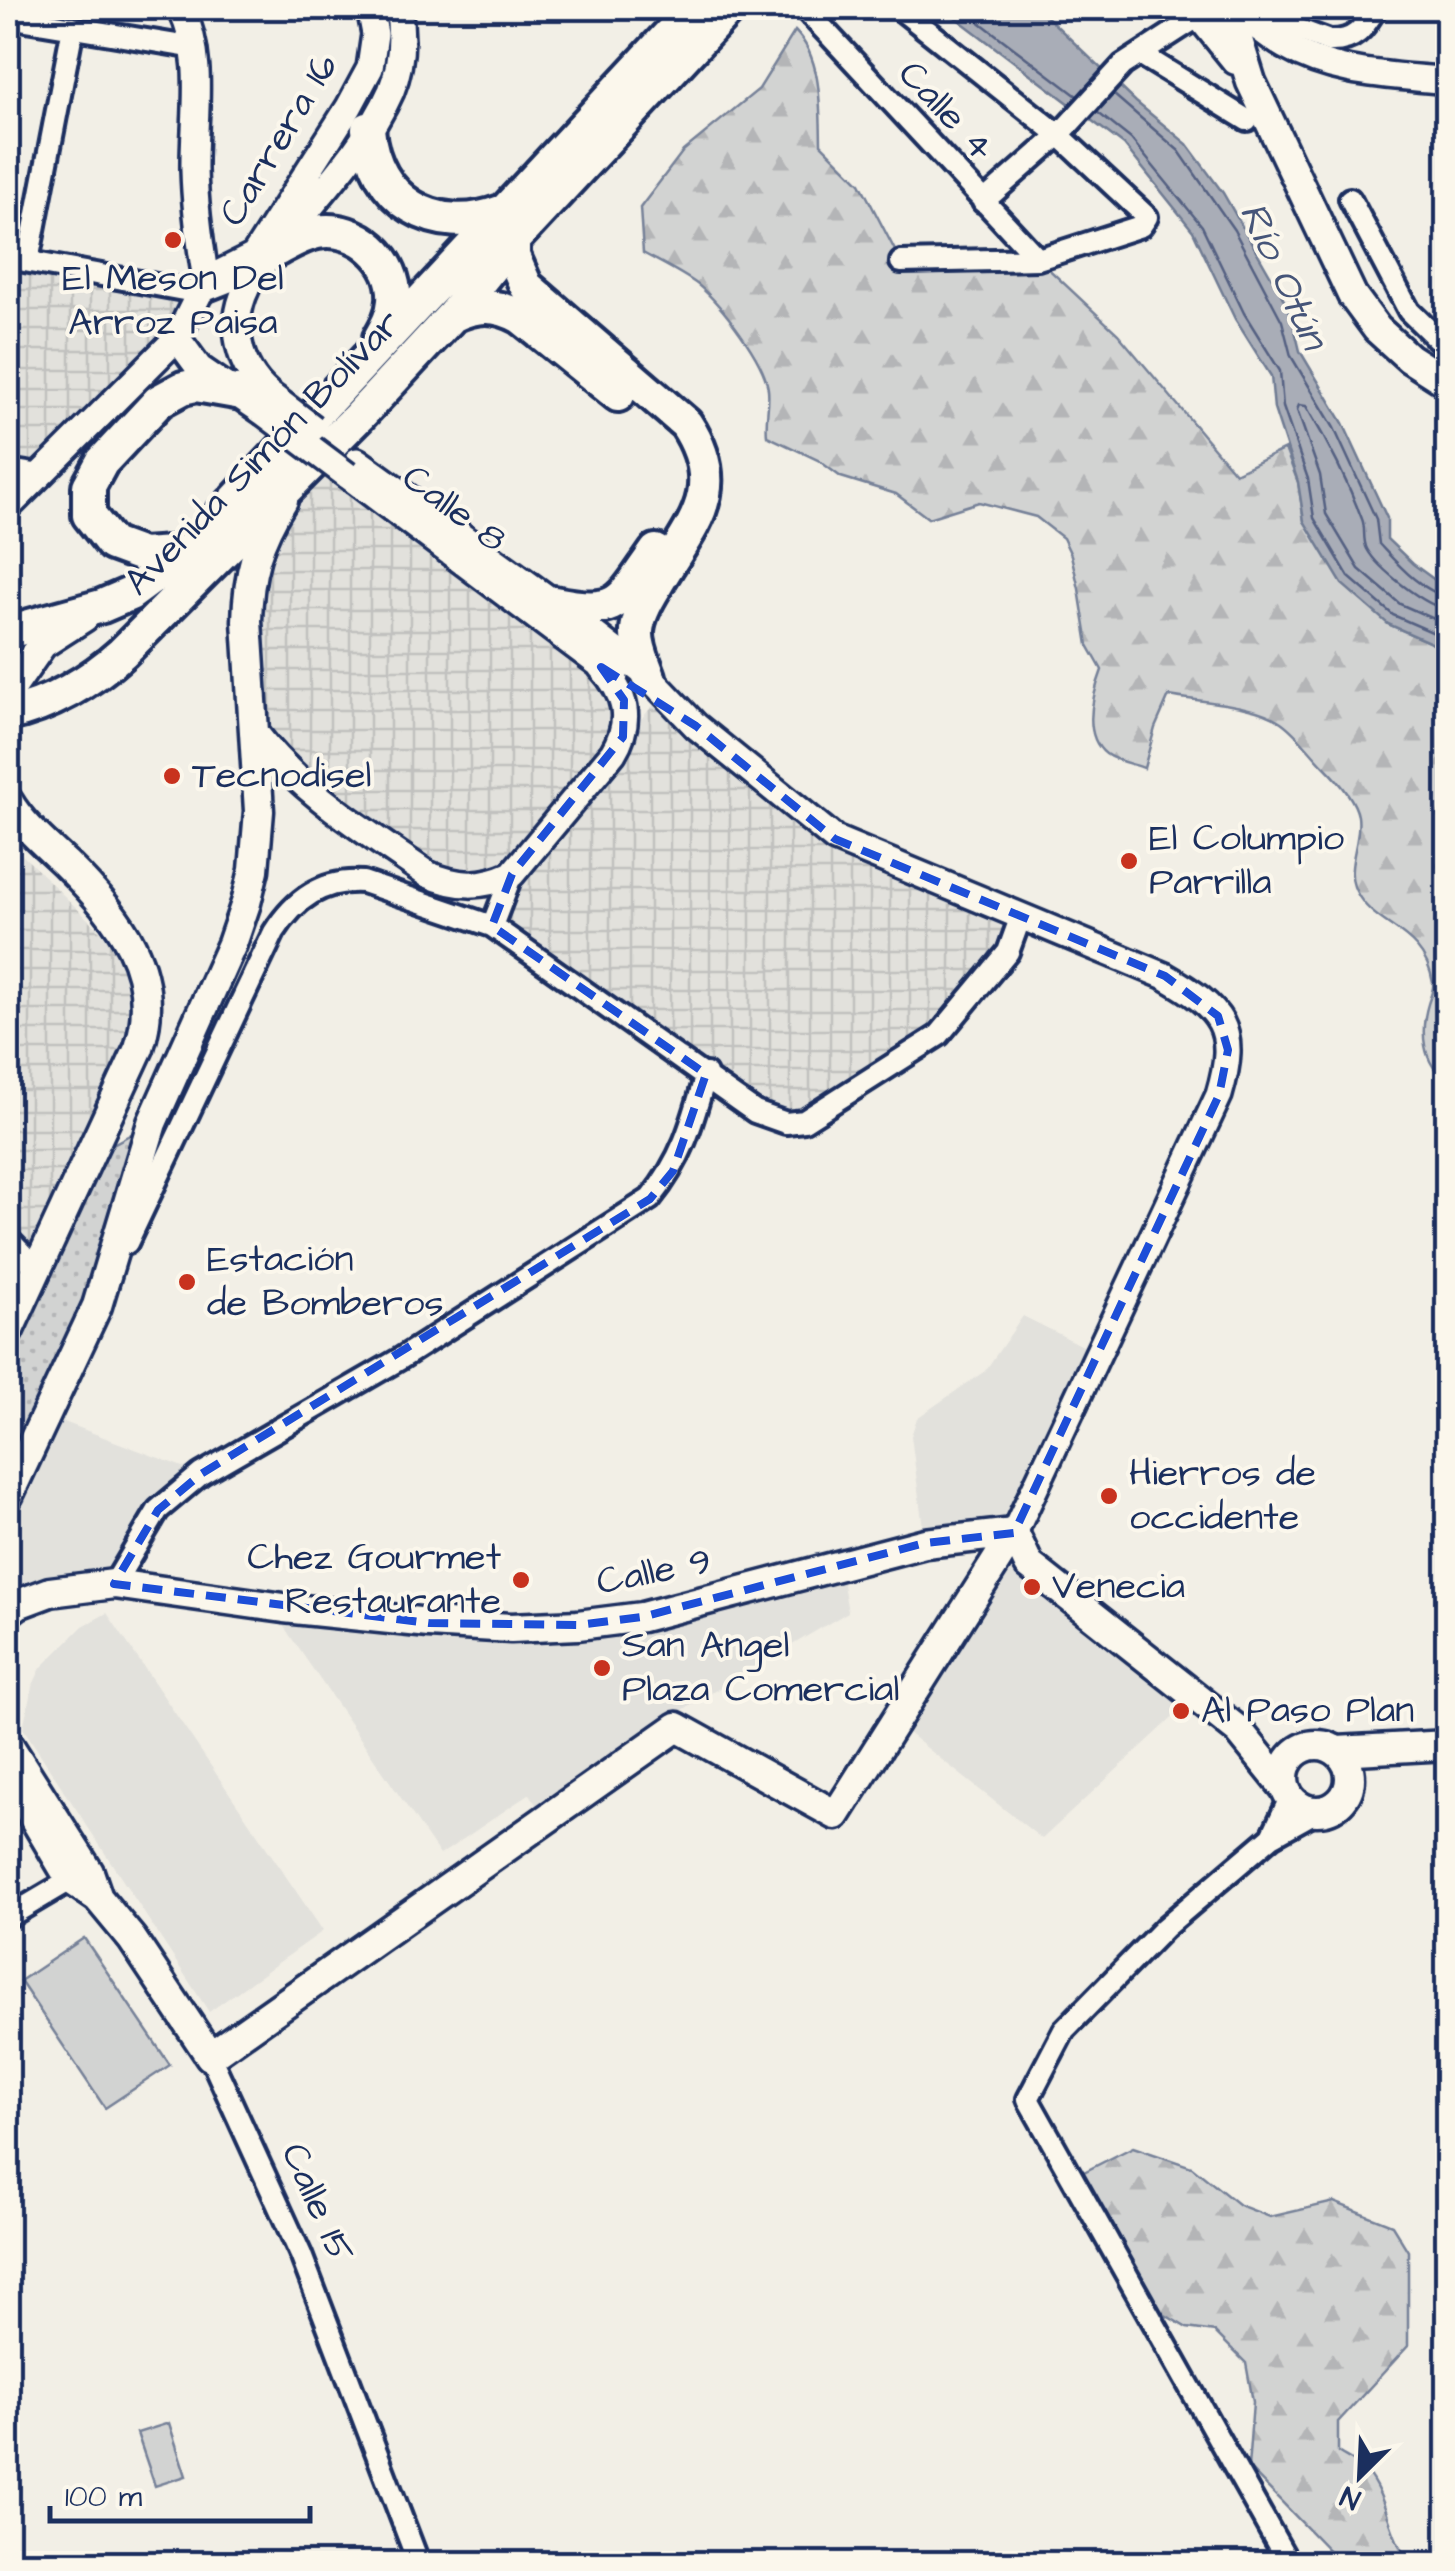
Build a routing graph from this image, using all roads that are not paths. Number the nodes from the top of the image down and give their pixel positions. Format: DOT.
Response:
graph roads {
  1 [pos="182,8"];
  2 [pos="370,8"];
  3 [pos="398,8"];
  4 [pos="694,8"];
  5 [pos="729,8"];
  6 [pos="899,8"];
  7 [pos="1376,8"];
  8 [pos="1219,9"];
  9 [pos="815,11"];
  10 [pos="8,16"];
  11 [pos="73,27"];
  12 [pos="195,48"];
  13 [pos="1132,60"];
  14 [pos="1448,81"];
  15 [pos="1247,120"];
  16 [pos="368,129"];
  17 [pos="1059,135"];
  18 [pos="1350,199"];
  19 [pos="982,202"];
  20 [pos="520,212"];
  21 [pos="198,232"];
  22 [pos="18,260"];
  23 [pos="261,260"];
  24 [pos="1038,260"];
  25 [pos="900,262"];
  26 [pos="203,286"];
  27 [pos="452,316"];
  28 [pos="177,338"];
  29 [pos="1443,365"];
  30 [pos="236,392"];
  31 [pos="339,392"];
  32 [pos="268,405"];
  33 [pos="352,468"];
  34 [pos="40,475"];
  35 [pos="8,478"];
  36 [pos="292,486"];
  37 [pos="8,507"];
  38 [pos="187,552"];
  39 [pos="554,602"];
  40 [pos="102,606"];
  41 [pos="8,632"];
  42 [pos="601,667"];
  43 [pos="649,677"];
  44 [pos="11,706"];
  45 [pos="696,726"];
  46 [pos="254,731"];
  47 [pos="8,801"];
  48 [pos="512,874"];
  49 [pos="1020,916"];
  50 [pos="492,926"];
  51 [pos="706,1074"];
  52 [pos="8,1240"];
  53 [pos="37,1269"];
  54 [pos="97,1306"];
  55 [pos="8,1332"];
  56 [pos="8,1496"];
  57 [pos="1014,1533"];
  58 [pos="114,1584"];
  59 [pos="8,1612"];
  60 [pos="1239,1731"];
  61 [pos="8,1744"];
  62 [pos="1448,1744"];
  63 [pos="1406,1748"];
  64 [pos="1297,1750"];
  65 [pos="1337,1750"];
  66 [pos="8,1774"];
  67 [pos="1349,1788"];
  68 [pos="1288,1793"];
  69 [pos="1318,1811"];
  70 [pos="1272,1836"];
  71 [pos="85,1883"];
  72 [pos="8,1917"];
  73 [pos="210,2056"];
  74 [pos="419,2564"];
  75 [pos="1289,2564"];
  1 -- 12 [label="street"];
  2 -- 23 [label="street, Carrera 16"];
  3 -- 16 [label="street"];
  4 -- 20 [label="main road"];
  5 -- 20 [label="main road"];
  6 -- 17 [label="street"];
  7 -- 8 [label="street"];
  8 -- 13 [label="street"];
  8 -- 14 [label="street"];
  8 -- 29 [label="main road"];
  9 -- 19 [label="street, Calle 4"];
  10 -- 11 [label="street"];
  11 -- 12 [label="street"];
  11 -- 22 [label="street"];
  12 -- 21 [label="street"];
  13 -- 15 [label="street"];
  13 -- 17 [label="street"];
  16 -- 20 [label="main road"];
  16 -- 23 [label="street"];
  17 -- 19 [label="street"];
  17 -- 24 [label="street"];
  18 -- 29 [label="street"];
  19 -- 24 [label="street, Calle 4"];
  20 -- 27 [label="main road, Avenida Simón Bolívar"];
  20 -- 31 [label="main road, Avenida Simón Bolívar"];
  20 -- 43 [label="main road"];
  21 -- 23 [label="street"];
  21 -- 26 [label="street"];
  22 -- 26 [label="street"];
  23 -- 26 [label="street, Carrera 16"];
  23 -- 31 [label="main road"];
  23 -- 32 [label="street"];
  24 -- 25 [label="street"];
  26 -- 28 [label="street"];
  27 -- 36 [label="main road, Avenida Simón Bolívar"];
  27 -- 39 [label="main road"];
  28 -- 30 [label="street, Calle 8"];
  28 -- 34 [label="street"];
  30 -- 32 [label="street, Calle 8"];
  30 -- 38 [label="main road"];
  31 -- 38 [label="main road, Avenida Simón Bolívar"];
  32 -- 33 [label="street, Calle 8, bridge"];
  33 -- 39 [label="street, Calle 8"];
  33 -- 42 [label="street, Calle 8"];
  34 -- 35 [label="street"];
  34 -- 37 [label="street"];
  36 -- 44 [label="main road, Avenida Simón Bolívar"];
  36 -- 46 [label="main road"];
  38 -- 40 [label="main road, Avenida Simón Bolívar"];
  39 -- 43 [label="street, Calle 8"];
  40 -- 41 [label="main road, Avenida Simón Bolívar"];
  40 -- 44 [label="main road"];
  42 -- 45 [label="street, Calle 8"];
  42 -- 48 [label="street"];
  43 -- 45 [label="street, Calle 8"];
  45 -- 49 [label="street, Calle 8"];
  46 -- 48 [label="street"];
  46 -- 54 [label="main road"];
  47 -- 53 [label="main road"];
  48 -- 50 [label="street"];
  49 -- 51 [label="street"];
  49 -- 57 [label="street, Calle 8"];
  50 -- 51 [label="street"];
  50 -- 54 [label="street"];
  51 -- 58 [label="street"];
  52 -- 53 [label="street"];
  53 -- 55 [label="main road"];
  54 -- 56 [label="main road"];
  57 -- 58 [label="main road, Calle 9"];
  57 -- 60 [label="main road"];
  57 -- 73 [label="main road"];
  58 -- 59 [label="main road, Calle 9"];
  60 -- 64 [label="main road"];
  60 -- 68 [label="main road"];
  61 -- 71 [label="main road, Calle 15"];
  62 -- 63 [label="main road"];
  63 -- 65 [label="main road"];
  63 -- 67 [label="main road"];
  64 -- 65 [label="main road"];
  64 -- 68 [label="main road"];
  65 -- 67 [label="main road"];
  66 -- 71 [label="main road, Calle 15"];
  67 -- 69 [label="main road"];
  68 -- 69 [label="main road"];
  68 -- 70 [label="street"];
  69 -- 70 [label="street"];
  70 -- 75 [label="street"];
  71 -- 72 [label="street"];
  71 -- 73 [label="main road, Calle 15"];
  73 -- 74 [label="street, Calle 15"];
}
